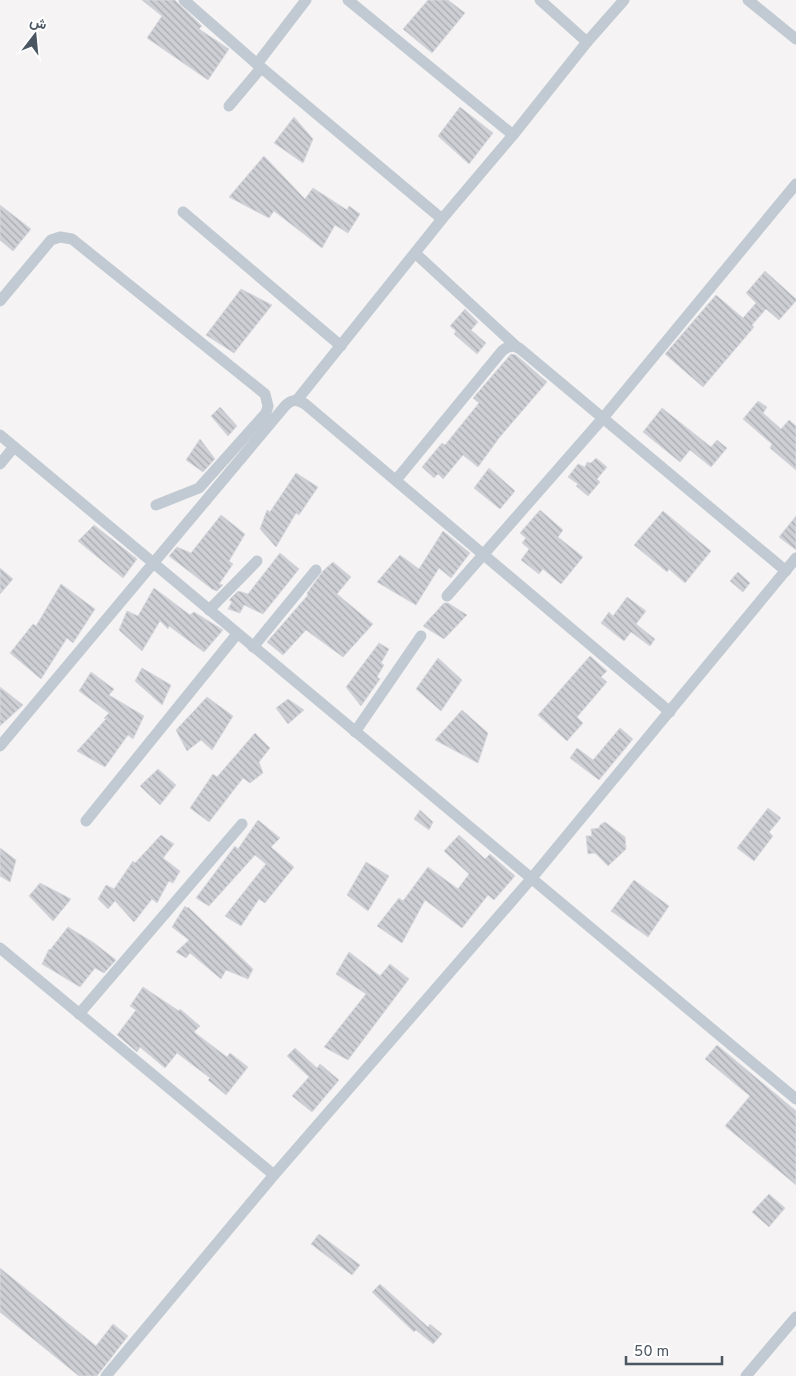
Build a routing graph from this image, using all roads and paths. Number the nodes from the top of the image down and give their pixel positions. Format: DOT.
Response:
graph roads {
  1 [pos="184,0"];
  2 [pos="306,0"];
  3 [pos="348,0"];
  4 [pos="540,0"];
  5 [pos="624,0"];
  6 [pos="748,0"];
  7 [pos="796,39"];
  8 [pos="587,42"];
  9 [pos="259,66"];
  10 [pos="229,106"];
  11 [pos="514,135"];
  12 [pos="796,184"];
  13 [pos="183,212"];
  14 [pos="442,219"];
  15 [pos="415,253"];
  16 [pos="0,300"];
  17 [pos="341,346"];
  18 [pos="518,348"];
  19 [pos="296,400"];
  20 [pos="603,418"];
  21 [pos="0,435"];
  22 [pos="14,447"];
  23 [pos="0,464"];
  24 [pos="396,480"];
  25 [pos="156,505"];
  26 [pos="483,553"];
  27 [pos="796,558"];
  28 [pos="257,561"];
  29 [pos="153,564"];
  30 [pos="316,570"];
  31 [pos="786,571"];
  32 [pos="447,596"];
  33 [pos="209,610"];
  34 [pos="237,634"];
  35 [pos="421,636"];
  36 [pos="253,647"];
  37 [pos="670,712"];
  38 [pos="355,732"];
  39 [pos="0,746"];
  40 [pos="86,821"];
  41 [pos="242,824"];
  42 [pos="531,879"];
  43 [pos="0,948"];
  44 [pos="79,1014"];
  45 [pos="796,1099"];
  46 [pos="274,1175"];
  47 [pos="796,1317"];
  48 [pos="106,1376"];
  49 [pos="746,1376"];
  1 -- 9 [label="street"];
  2 -- 9 [label="street"];
  3 -- 11 [label="street"];
  4 -- 8 [label="street"];
  5 -- 8 [label="street"];
  6 -- 7 [label="street"];
  8 -- 11 [label="street"];
  9 -- 10 [label="street"];
  9 -- 14 [label="street"];
  11 -- 14 [label="street"];
  12 -- 20 [label="street"];
  13 -- 17 [label="street"];
  14 -- 15 [label="street"];
  15 -- 17 [label="street"];
  15 -- 18 [label="street"];
  16 -- 25 [label="street"];
  17 -- 19 [label="street"];
  18 -- 20 [label="street"];
  18 -- 24 [label="street"];
  19 -- 24 [label="street"];
  19 -- 29 [label="street"];
  20 -- 26 [label="street"];
  20 -- 31 [label="street"];
  21 -- 22 [label="street"];
  22 -- 23 [label="street"];
  22 -- 29 [label="street"];
  24 -- 26 [label="street"];
  26 -- 32 [label="street"];
  26 -- 37 [label="street"];
  27 -- 31 [label="street"];
  28 -- 33 [label="street"];
  29 -- 33 [label="street"];
  29 -- 39 [label="street"];
  30 -- 36 [label="street"];
  31 -- 37 [label="street"];
  33 -- 34 [label="street"];
  34 -- 36 [label="street"];
  34 -- 40 [label="street"];
  35 -- 38 [label="street"];
  36 -- 38 [label="street"];
  37 -- 42 [label="street"];
  38 -- 42 [label="street"];
  41 -- 44 [label="street"];
  42 -- 45 [label="street"];
  42 -- 46 [label="street"];
  43 -- 44 [label="street"];
  44 -- 46 [label="street"];
  46 -- 48 [label="street"];
  47 -- 49 [label="street"];
}
